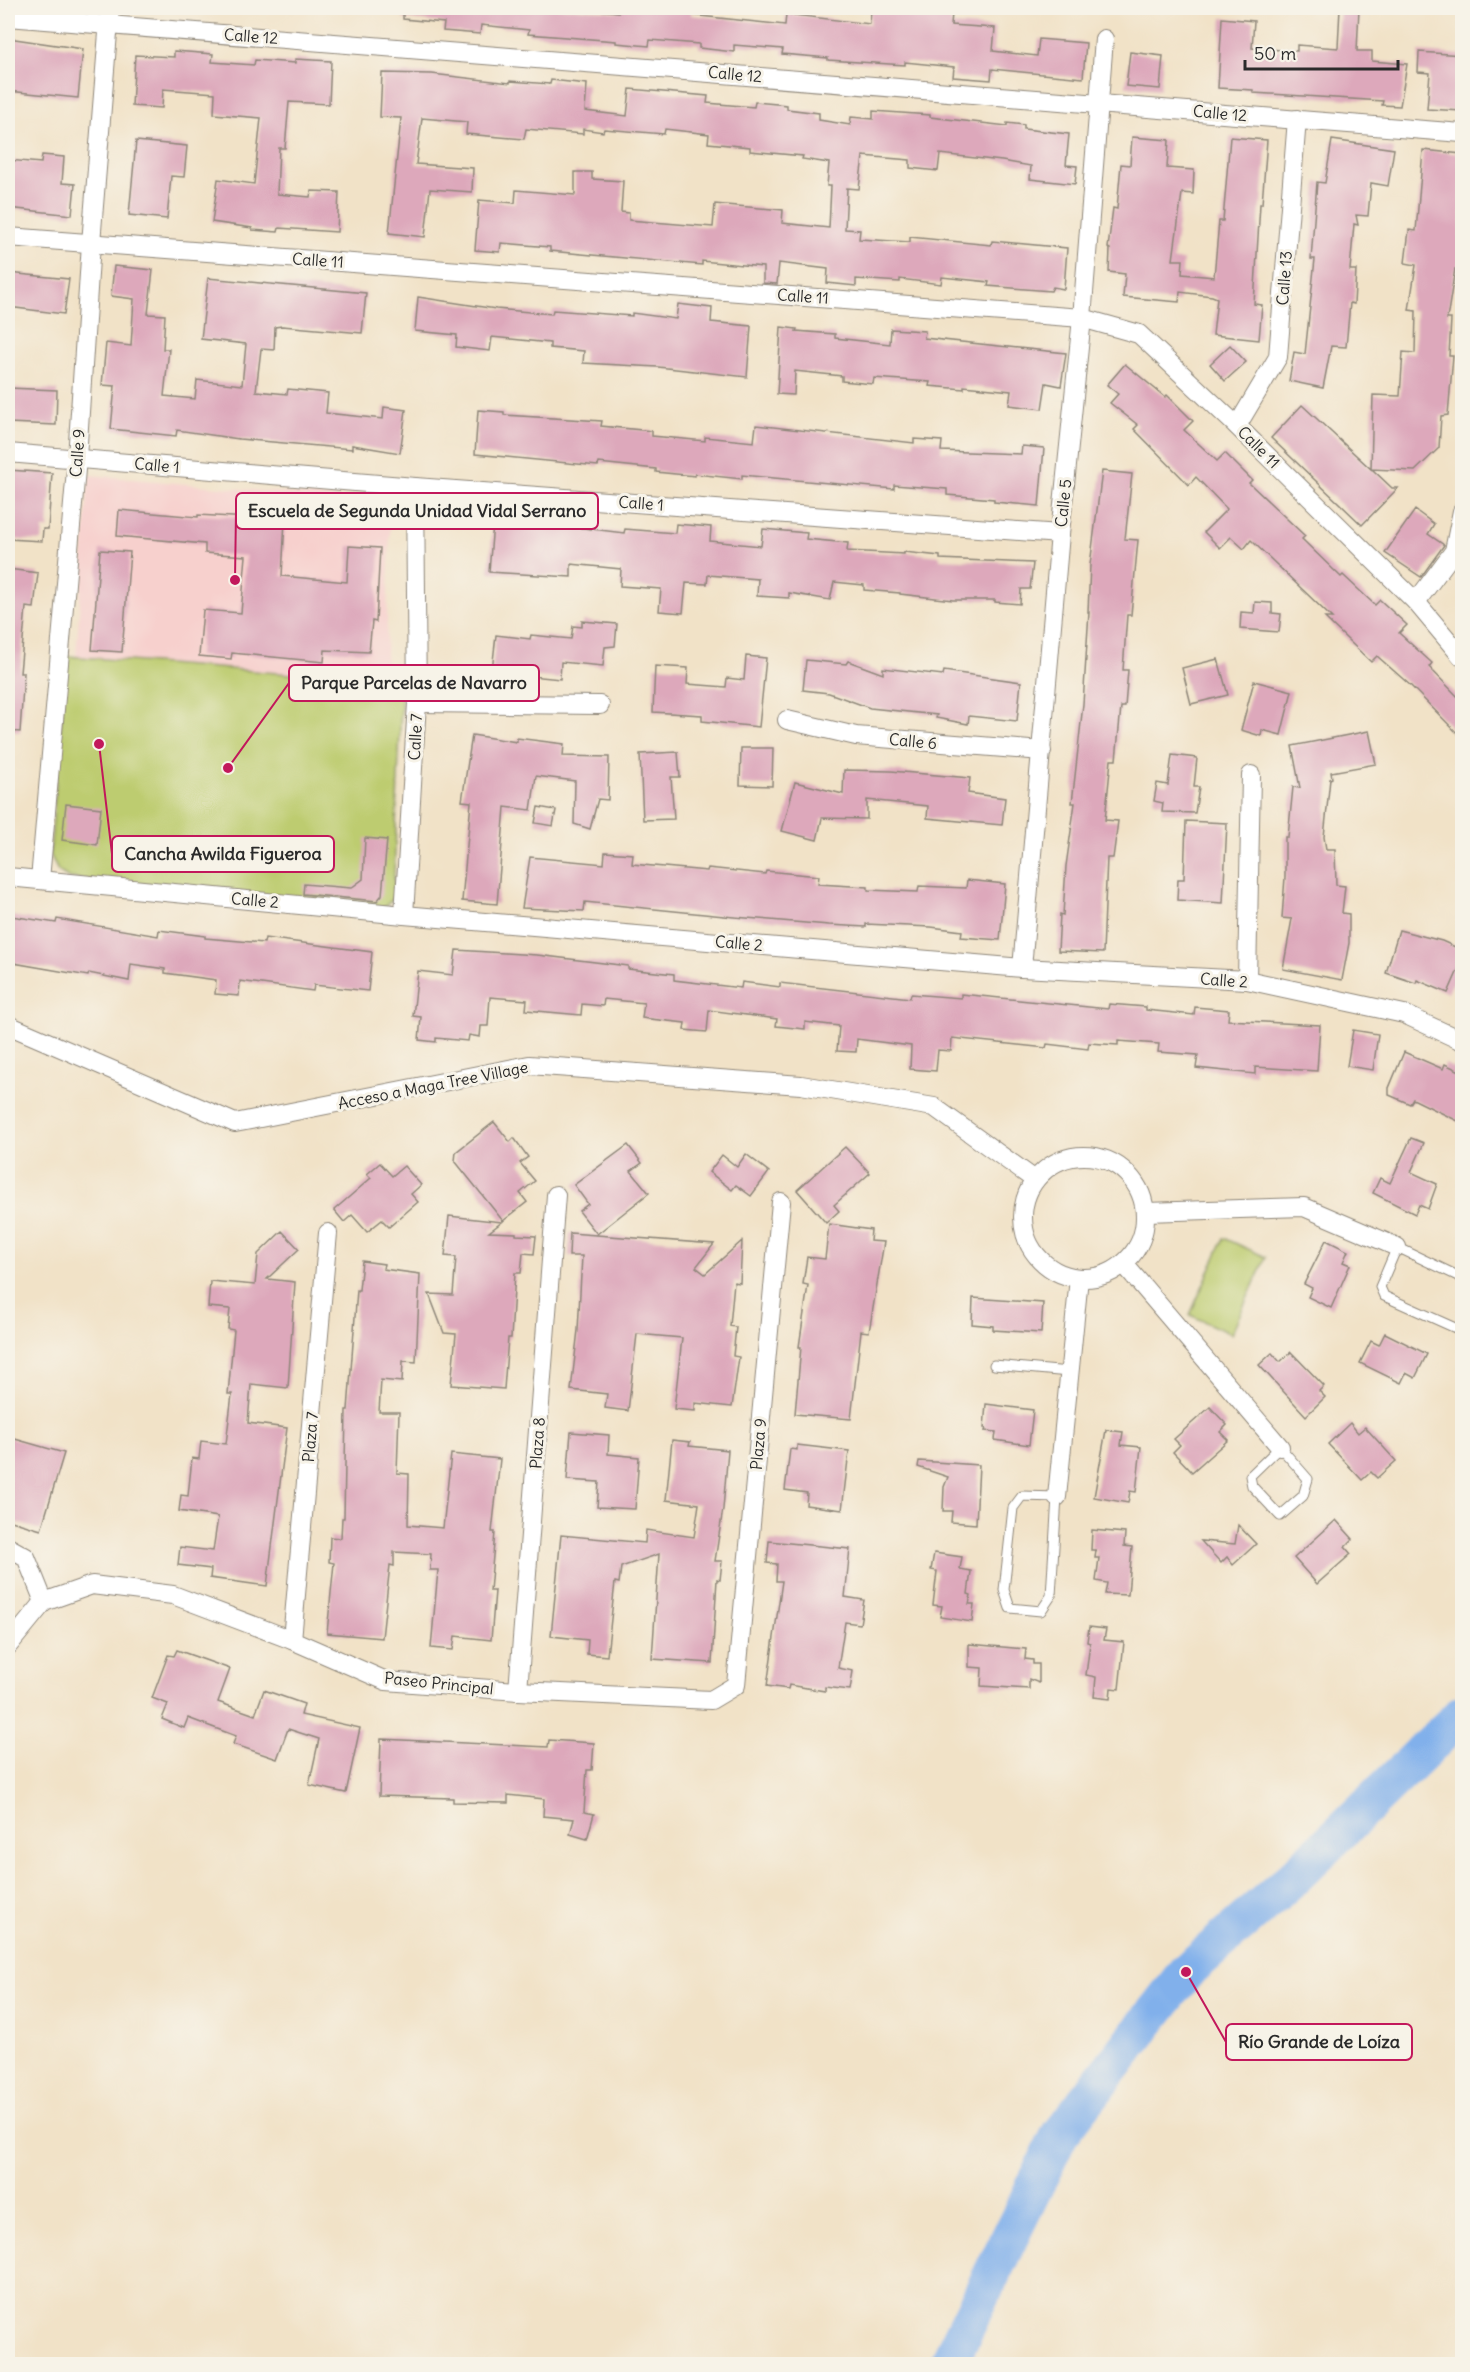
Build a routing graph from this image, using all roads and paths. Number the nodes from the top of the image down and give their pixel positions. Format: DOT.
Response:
graph roads {
  1 [pos="109,16"];
  2 [pos="8,17"];
  3 [pos="1104,39"];
  4 [pos="1098,103"];
  5 [pos="1297,119"];
  6 [pos="1462,133"];
  7 [pos="8,237"];
  8 [pos="91,243"];
  9 [pos="1082,318"];
  10 [pos="1237,426"];
  11 [pos="8,453"];
  12 [pos="77,458"];
  13 [pos="415,486"];
  14 [pos="1462,511"];
  15 [pos="1060,534"];
  16 [pos="1416,602"];
  17 [pos="1462,657"];
  18 [pos="417,703"];
  19 [pos="600,705"];
  20 [pos="787,720"];
  21 [pos="1042,752"];
  22 [pos="1251,775"];
  23 [pos="8,876"];
  24 [pos="40,880"];
  25 [pos="404,915"];
  26 [pos="1022,968"];
  27 [pos="1247,980"];
  28 [pos="8,1025"];
  29 [pos="1462,1041"];
  30 [pos="1035,1179"];
  31 [pos="556,1196"];
  32 [pos="781,1202"];
  33 [pos="1146,1212"];
  34 [pos="328,1233"];
  35 [pos="1397,1247"];
  36 [pos="1124,1264"];
  37 [pos="1079,1278"];
  38 [pos="1462,1278"];
  39 [pos="1462,1331"];
  40 [pos="994,1365"];
  41 [pos="1069,1372"];
  42 [pos="1280,1447"];
  43 [pos="1057,1497"];
  44 [pos="8,1547"];
  45 [pos="44,1602"];
  46 [pos="292,1640"];
  47 [pos="8,1646"];
  48 [pos="736,1685"];
  49 [pos="518,1691"];
  1 -- 2 [label="street, Calle 12"];
  1 -- 4 [label="street, Calle 12"];
  1 -- 8 [label="street, Calle 9"];
  3 -- 4 [label="street, Calle 5"];
  4 -- 5 [label="street, Calle 12"];
  4 -- 9 [label="street, Calle 5"];
  5 -- 6 [label="street, Calle 12"];
  5 -- 10 [label="street, Calle 13"];
  7 -- 8 [label="street, Calle 11"];
  8 -- 9 [label="street, Calle 11"];
  8 -- 12 [label="street, Calle 9"];
  9 -- 10 [label="street, Calle 11"];
  9 -- 15 [label="street, Calle 5"];
  10 -- 16 [label="street, Calle 11"];
  11 -- 12 [label="street, Calle 1"];
  12 -- 13 [label="street, Calle 1"];
  12 -- 24 [label="street, Calle 9"];
  13 -- 15 [label="street, Calle 1"];
  13 -- 18 [label="street, Calle 7"];
  14 -- 16 [label="street"];
  15 -- 21 [label="street, Calle 5"];
  16 -- 17 [label="street, Calle 11"];
  18 -- 19 [label="street"];
  18 -- 25 [label="street, Calle 7"];
  20 -- 21 [label="street, Calle 6"];
  21 -- 26 [label="street, Calle 5"];
  22 -- 27 [label="street"];
  23 -- 24 [label="street, Calle 2"];
  24 -- 25 [label="street, Calle 2"];
  25 -- 26 [label="street, Calle 2"];
  26 -- 27 [label="street, Calle 2"];
  27 -- 29 [label="street, Calle 2"];
  28 -- 30 [label="street, Acceso a Maga Tree Village"];
  30 -- 33 [label="street"];
  30 -- 37 [label="street"];
  31 -- 49 [label="street, Plaza 8"];
  32 -- 48 [label="street, Plaza 9"];
  33 -- 35 [label="street"];
  33 -- 36 [label="street"];
  34 -- 46 [label="street, Plaza 7"];
  35 -- 38 [label="lane"];
  35 -- 39 [label="lane"];
  36 -- 37 [label="street"];
  36 -- 42 [label="street"];
  37 -- 41 [label="street"];
  40 -- 41 [label="lane"];
  41 -- 43 [label="street"];
  42 -- 42 [label="lane"];
  43 -- 43 [label="lane"];
  44 -- 45 [label="street"];
  45 -- 46 [label="street, Paseo Principal"];
  45 -- 47 [label="street"];
  46 -- 49 [label="street, Paseo Principal"];
  48 -- 49 [label="street, Paseo Principal"];
}
